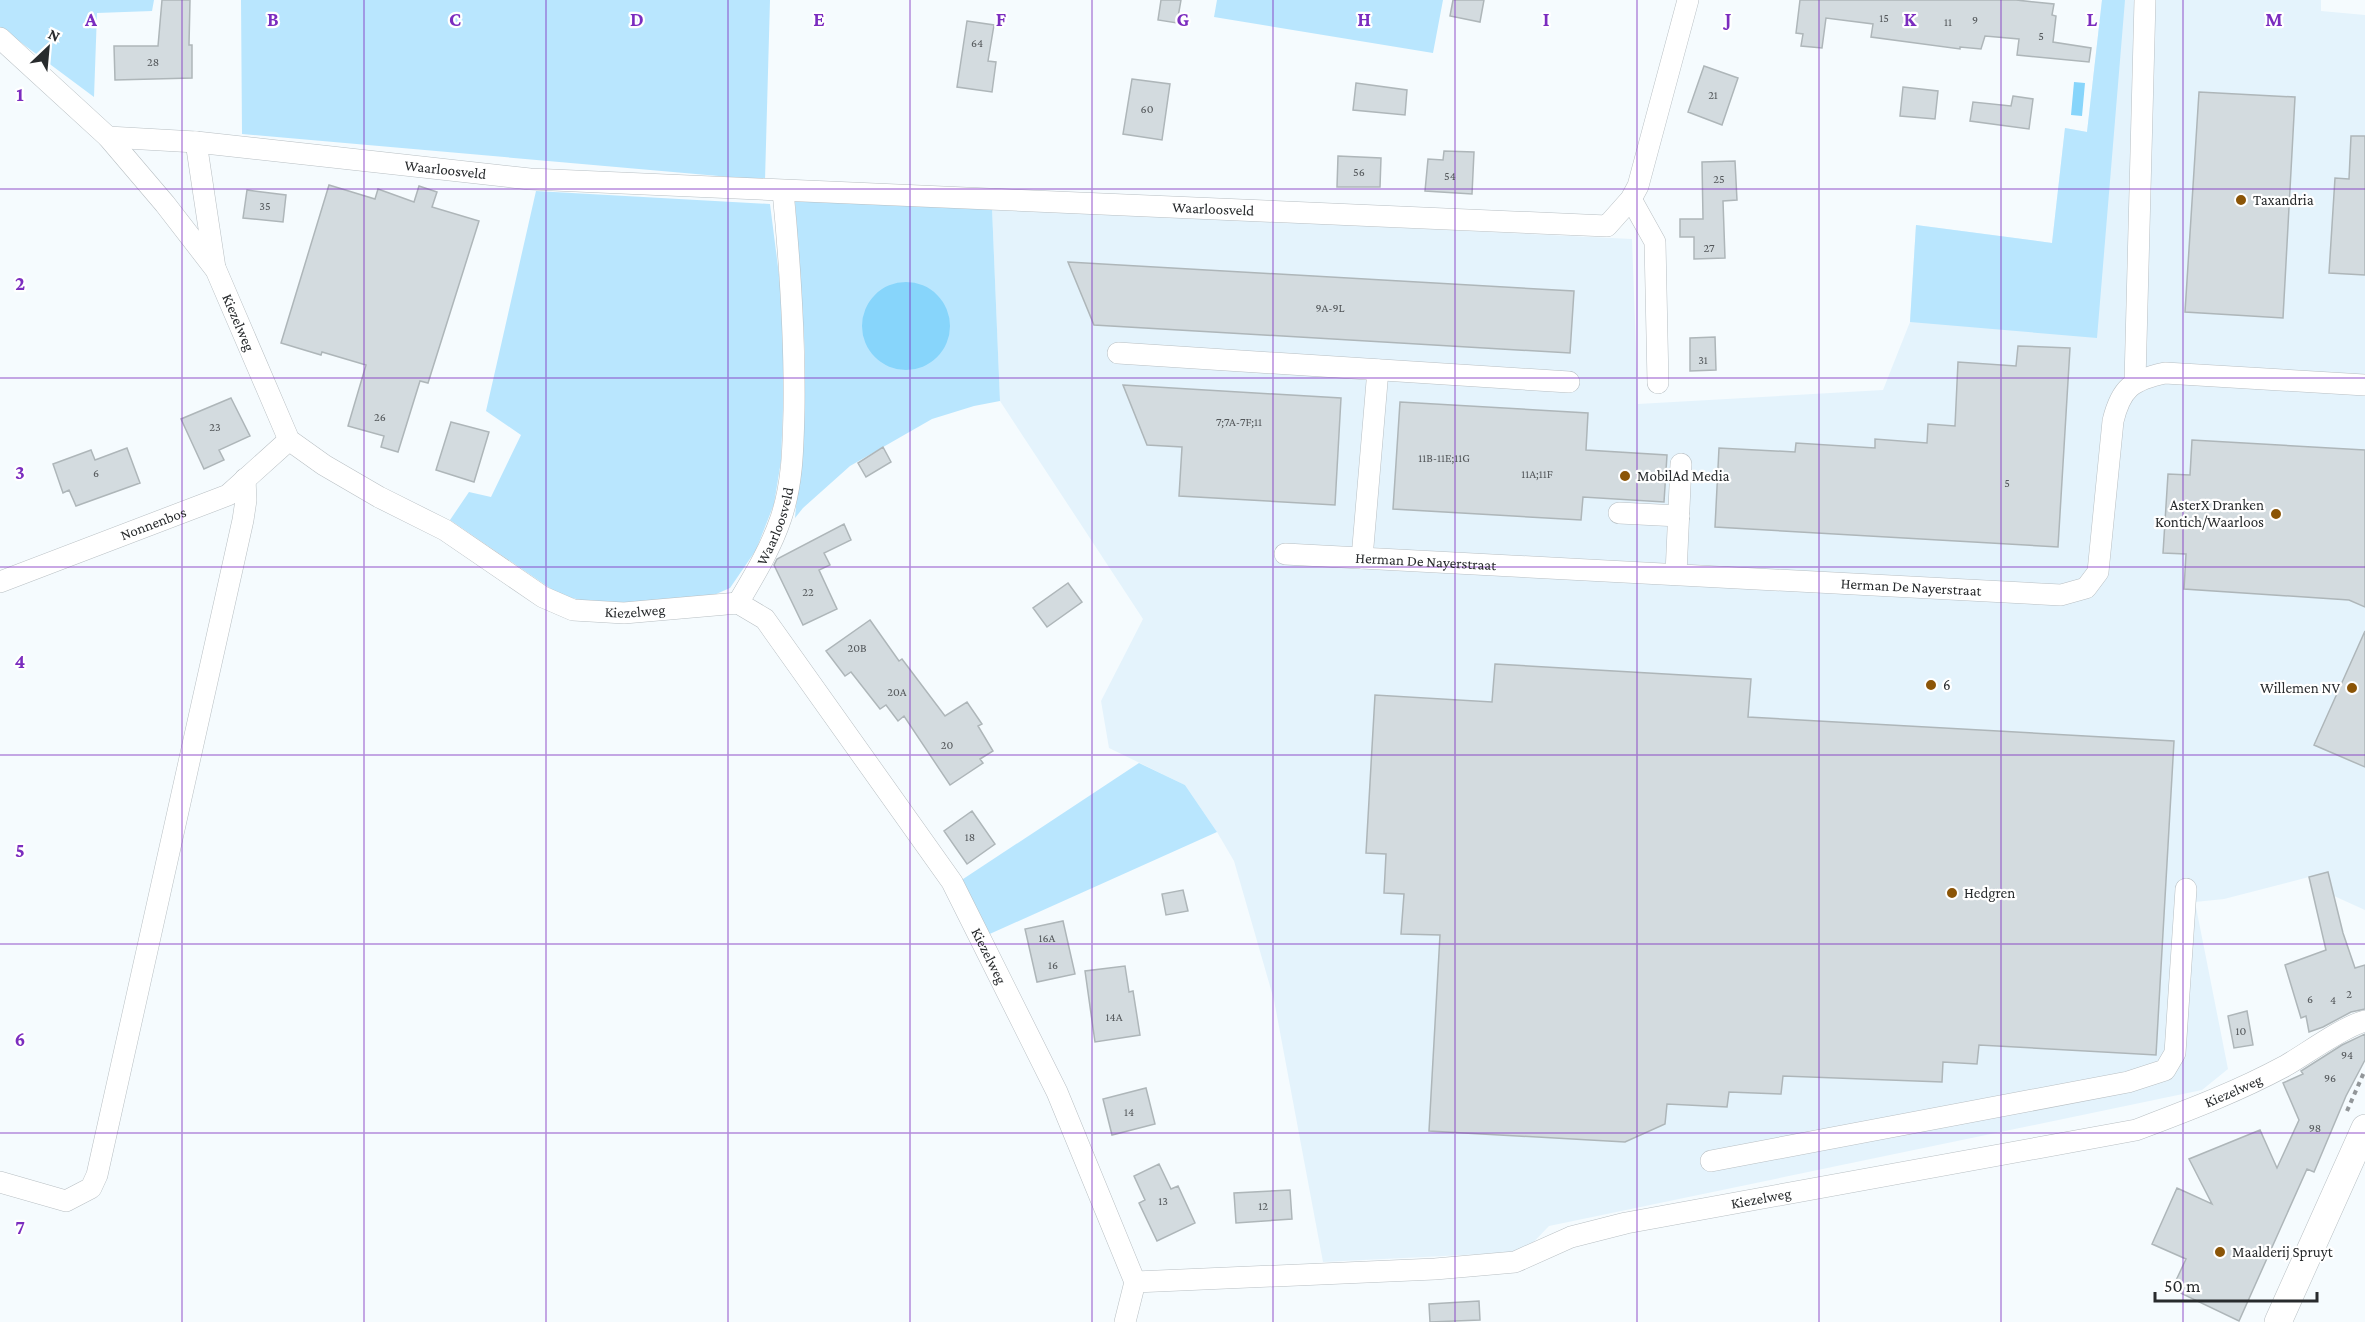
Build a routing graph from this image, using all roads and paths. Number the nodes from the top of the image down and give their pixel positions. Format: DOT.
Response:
graph roads {
  1 [pos="1688,0"];
  2 [pos="2145,0"];
  3 [pos="0,39"];
  4 [pos="108,137"];
  5 [pos="196,142"];
  6 [pos="783,191"];
  7 [pos="1631,199"];
  8 [pos="216,270"];
  9 [pos="1118,353"];
  10 [pos="1378,370"];
  11 [pos="2135,381"];
  12 [pos="1569,382"];
  13 [pos="1658,383"];
  14 [pos="2365,385"];
  15 [pos="289,440"];
  16 [pos="1681,464"];
  17 [pos="245,480"];
  18 [pos="1619,513"];
  19 [pos="1679,516"];
  20 [pos="1285,554"];
  21 [pos="1362,558"];
  22 [pos="1676,574"];
  23 [pos="0,582"];
  24 [pos="738,603"];
  25 [pos="2186,889"];
  26 [pos="2365,1021"];
  27 [pos="2365,1128"];
  28 [pos="1711,1161"];
  29 [pos="0,1182"];
  30 [pos="1135,1282"];
  31 [pos="2284,1310"];
  32 [pos="1125,1322"];
  1 -- 7 [label="street, Waarloosveld"];
  2 -- 11 [label="street"];
  3 -- 4 [label="street, Kiezelweg"];
  4 -- 5 [label="street, Waarloosveld"];
  4 -- 8 [label="street, Kiezelweg"];
  5 -- 6 [label="street, Waarloosveld"];
  5 -- 8 [label="street"];
  6 -- 7 [label="street, Waarloosveld"];
  6 -- 24 [label="street, Waarloosveld"];
  7 -- 13 [label="street"];
  8 -- 15 [label="street, Kiezelweg"];
  9 -- 10 [label="street"];
  10 -- 12 [label="street"];
  10 -- 21 [label="street"];
  11 -- 14 [label="street"];
  11 -- 22 [label="street, Herman De Nayerstraat"];
  15 -- 17 [label="street, Nonnenbos"];
  15 -- 24 [label="street, Kiezelweg"];
  16 -- 19 [label="street"];
  17 -- 23 [label="street, Nonnenbos"];
  17 -- 29 [label="street"];
  18 -- 19 [label="street"];
  19 -- 22 [label="street"];
  20 -- 21 [label="street, Herman De Nayerstraat"];
  21 -- 22 [label="street, Herman De Nayerstraat"];
  24 -- 30 [label="street, Kiezelweg"];
  25 -- 28 [label="street"];
  26 -- 30 [label="street, Kiezelweg"];
  27 -- 31 [label="main road"];
  30 -- 32 [label="street"];
}
